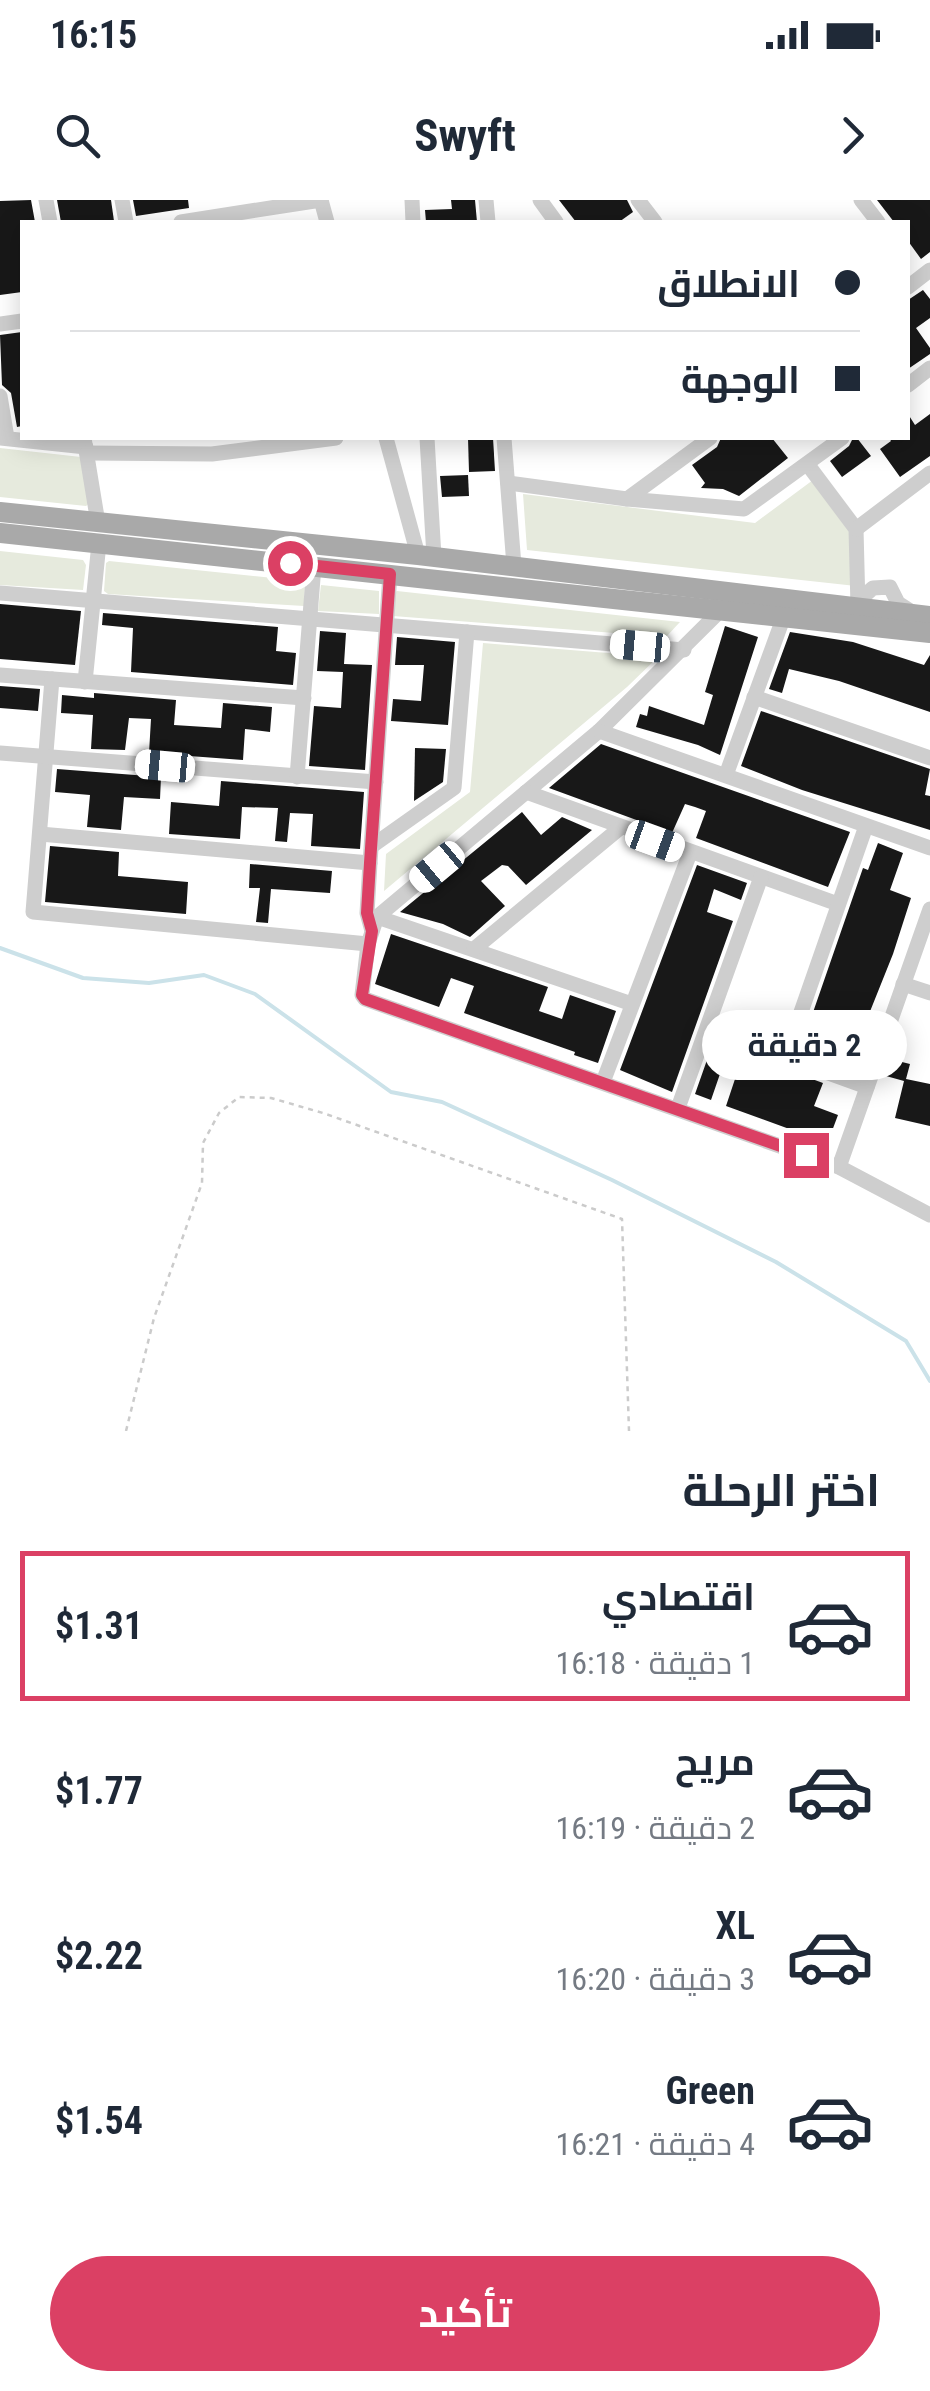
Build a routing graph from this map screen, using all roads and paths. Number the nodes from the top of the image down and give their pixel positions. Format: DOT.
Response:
graph roads {
  1 [pos="204,200"];
  2 [pos="321,200"];
  3 [pos="638,200"];
  4 [pos="861,200"];
  5 [pos="206,218"];
  6 [pos="193,220"];
  7 [pos="654,220"];
  8 [pos="870,220"];
  9 [pos="930,368"];
  10 [pos="910,383"];
  11 [pos="0,396"];
  12 [pos="3,438"];
  13 [pos="24,440"];
  14 [pos="299,440"];
  15 [pos="387,440"];
  16 [pos="427,440"];
  17 [pos="504,440"];
  18 [pos="707,440"];
  19 [pos="839,440"];
  20 [pos="85,446"];
  21 [pos="193,446"];
  22 [pos="808,464"];
  23 [pos="930,474"];
  24 [pos="508,483"];
  25 [pos="627,499"];
  26 [pos="0,512"];
  27 [pos="409,524"];
  28 [pos="856,529"];
  29 [pos="433,532"];
  30 [pos="0,533"];
  31 [pos="98,533"];
  32 [pos="426,556"];
  33 [pos="314,566"];
  34 [pos="390,574"];
  35 [pos="518,574"];
  36 [pos="0,593"];
  37 [pos="94,599"];
  38 [pos="858,604"];
  39 [pos="722,609"];
  40 [pos="923,615"];
  41 [pos="784,616"];
  42 [pos="310,619"];
  43 [pos="388,627"];
  44 [pos="466,632"];
  45 [pos="930,633"];
  46 [pos="684,650"];
  47 [pos="0,674"];
  48 [pos="52,679"];
  49 [pos="85,682"];
  50 [pos="754,697"];
  51 [pos="304,698"];
  52 [pos="600,730"];
  53 [pos="0,753"];
  54 [pos="46,757"];
  55 [pos="930,758"];
  56 [pos="726,775"];
  57 [pos="297,777"];
  58 [pos="376,782"];
  59 [pos="526,792"];
  60 [pos="866,826"];
  61 [pos="620,828"];
  62 [pos="40,834"];
  63 [pos="930,848"];
  64 [pos="371,854"];
  65 [pos="690,854"];
  66 [pos="761,877"];
  67 [pos="838,904"];
  68 [pos="930,910"];
  69 [pos="373,931"];
  70 [pos="474,949"];
  71 [pos="904,984"];
  72 [pos="930,994"];
  73 [pos="632,1004"];
  74 [pos="707,1029"];
  75 [pos="785,1058"];
  76 [pos="603,1082"];
  77 [pos="868,1087"];
  78 [pos="678,1108"];
  79 [pos="838,1167"];
  80 [pos="930,1215"];
  81 [pos="126,1431"];
  82 [pos="628,1431"];
  1 -- 5 [label="street"];
  2 -- 5 [label="street"];
  3 -- 7 [label="street"];
  4 -- 8 [label="street"];
  5 -- 6 [label="street"];
  9 -- 10 [label="street"];
  11 -- 12 [label="street"];
  13 -- 20 [label="street"];
  14 -- 21 [label="street"];
  15 -- 27 [label="street"];
  16 -- 29 [label="street"];
  17 -- 24 [label="street"];
  18 -- 25 [label="street"];
  19 -- 22 [label="street"];
  20 -- 21 [label="street"];
  20 -- 31 [label="street"];
  22 -- 25 [label="street"];
  22 -- 28 [label="street"];
  23 -- 28 [label="street"];
  24 -- 25 [label="street"];
  24 -- 35 [label="street"];
  26 -- 31 [label="main road"];
  27 -- 29 [label="street"];
  27 -- 32 [label="street"];
  28 -- 38 [label="street"];
  29 -- 32 [label="street"];
  30 -- 31 [label="main road"];
  31 -- 32 [label="main road"];
  31 -- 33 [label="main road"];
  31 -- 37 [label="street"];
  32 -- 35 [label="main road"];
  33 -- 34 [label="main road"];
  33 -- 42 [label="street"];
  34 -- 35 [label="main road"];
  34 -- 43 [label="street"];
  35 -- 38 [label="main road"];
  35 -- 39 [label="main road"];
  36 -- 37 [label="street"];
  37 -- 42 [label="street"];
  37 -- 49 [label="street"];
  38 -- 40 [label="main road"];
  39 -- 41 [label="main road"];
  39 -- 46 [label="street"];
  41 -- 45 [label="main road"];
  41 -- 50 [label="street"];
  42 -- 43 [label="street"];
  42 -- 51 [label="street"];
  43 -- 44 [label="street"];
  43 -- 58 [label="street"];
  44 -- 46 [label="street"];
  44 -- 64 [label="street"];
  46 -- 52 [label="street"];
  47 -- 48 [label="street"];
  48 -- 49 [label="street"];
  48 -- 54 [label="street"];
  49 -- 51 [label="street"];
  50 -- 55 [label="street"];
  50 -- 56 [label="street"];
  51 -- 57 [label="street"];
  52 -- 56 [label="street"];
  52 -- 59 [label="street"];
  53 -- 54 [label="street"];
  54 -- 57 [label="street"];
  54 -- 62 [label="street"];
  56 -- 60 [label="street"];
  57 -- 58 [label="street"];
  58 -- 64 [label="street"];
  59 -- 61 [label="street"];
  59 -- 69 [label="street"];
  60 -- 63 [label="street"];
  60 -- 67 [label="street"];
  61 -- 65 [label="street"];
  61 -- 70 [label="street"];
  62 -- 64 [label="street"];
  62 -- 69 [label="street"];
  64 -- 69 [label="street"];
  65 -- 66 [label="street"];
  65 -- 73 [label="street"];
  66 -- 67 [label="street"];
  66 -- 74 [label="street"];
  67 -- 75 [label="street"];
  68 -- 71 [label="street"];
  69 -- 70 [label="street"];
  69 -- 76 [label="street"];
  70 -- 73 [label="street"];
  71 -- 72 [label="street"];
  71 -- 77 [label="street"];
  73 -- 76 [label="street"];
  74 -- 75 [label="street"];
  74 -- 78 [label="street"];
  75 -- 77 [label="street"];
  76 -- 78 [label="street"];
  77 -- 79 [label="street"];
  78 -- 79 [label="street"];
  79 -- 80 [label="street"];
  81 -- 82 [label="path"];
}
